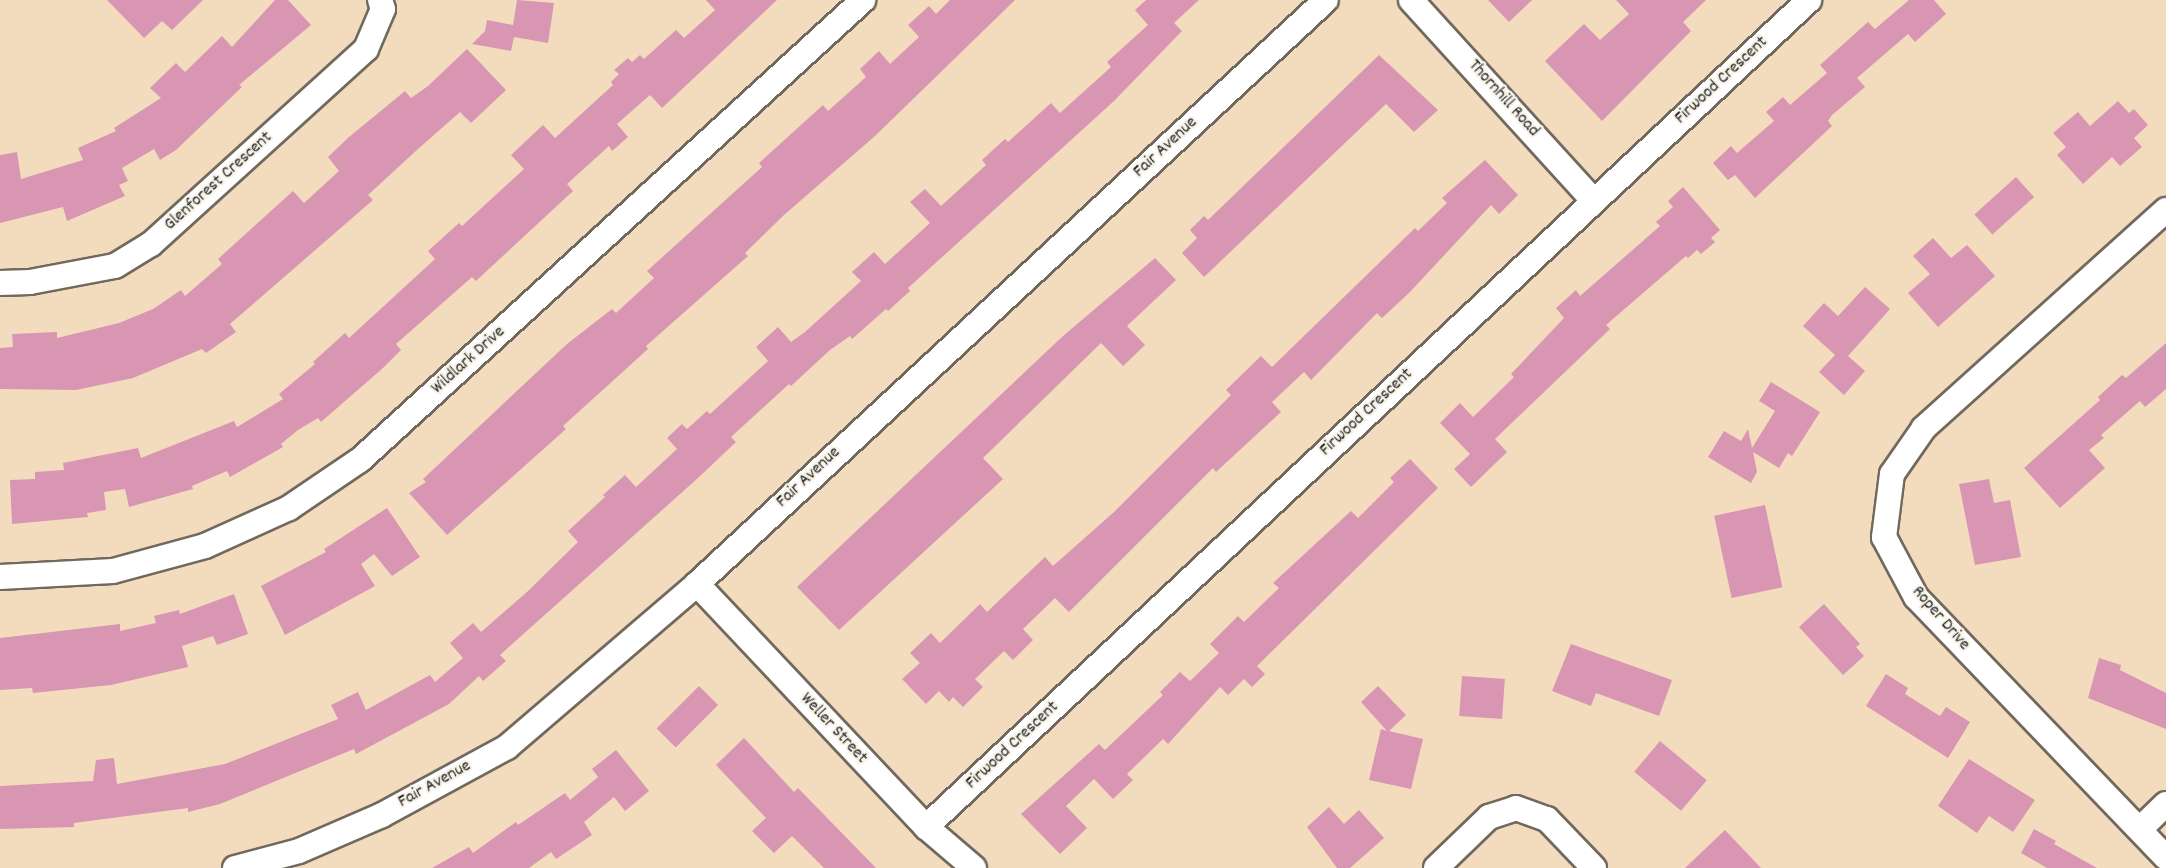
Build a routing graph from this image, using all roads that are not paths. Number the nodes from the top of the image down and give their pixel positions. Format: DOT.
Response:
graph roads {
  1 [pos="380,0"];
  2 [pos="863,0"];
  3 [pos="1326,0"];
  4 [pos="1411,0"];
  5 [pos="1809,0"];
  6 [pos="1593,200"];
  7 [pos="2166,210"];
  8 [pos="0,283"];
  9 [pos="0,577"];
  10 [pos="697,584"];
  11 [pos="2166,804"];
  12 [pos="926,827"];
  13 [pos="2140,829"];
  14 [pos="2166,858"];
  15 [pos="235,868"];
  16 [pos="974,868"];
  17 [pos="1436,868"];
  18 [pos="1594,868"];
  1 -- 8 [label="street, Glenforest Crescent"];
  2 -- 9 [label="street, Wildlark Drive"];
  3 -- 10 [label="street, Fair Avenue"];
  4 -- 6 [label="street, Thornhill Road"];
  5 -- 6 [label="street, Firwood Crescent"];
  6 -- 12 [label="street, Firwood Crescent"];
  7 -- 13 [label="street, Roper Drive"];
  10 -- 12 [label="street, Weller Street"];
  10 -- 15 [label="street, Fair Avenue"];
  11 -- 13 [label="street"];
  12 -- 16 [label="street, Weller Street"];
  13 -- 14 [label="street, Roper Drive"];
  17 -- 18 [label="street"];
}
